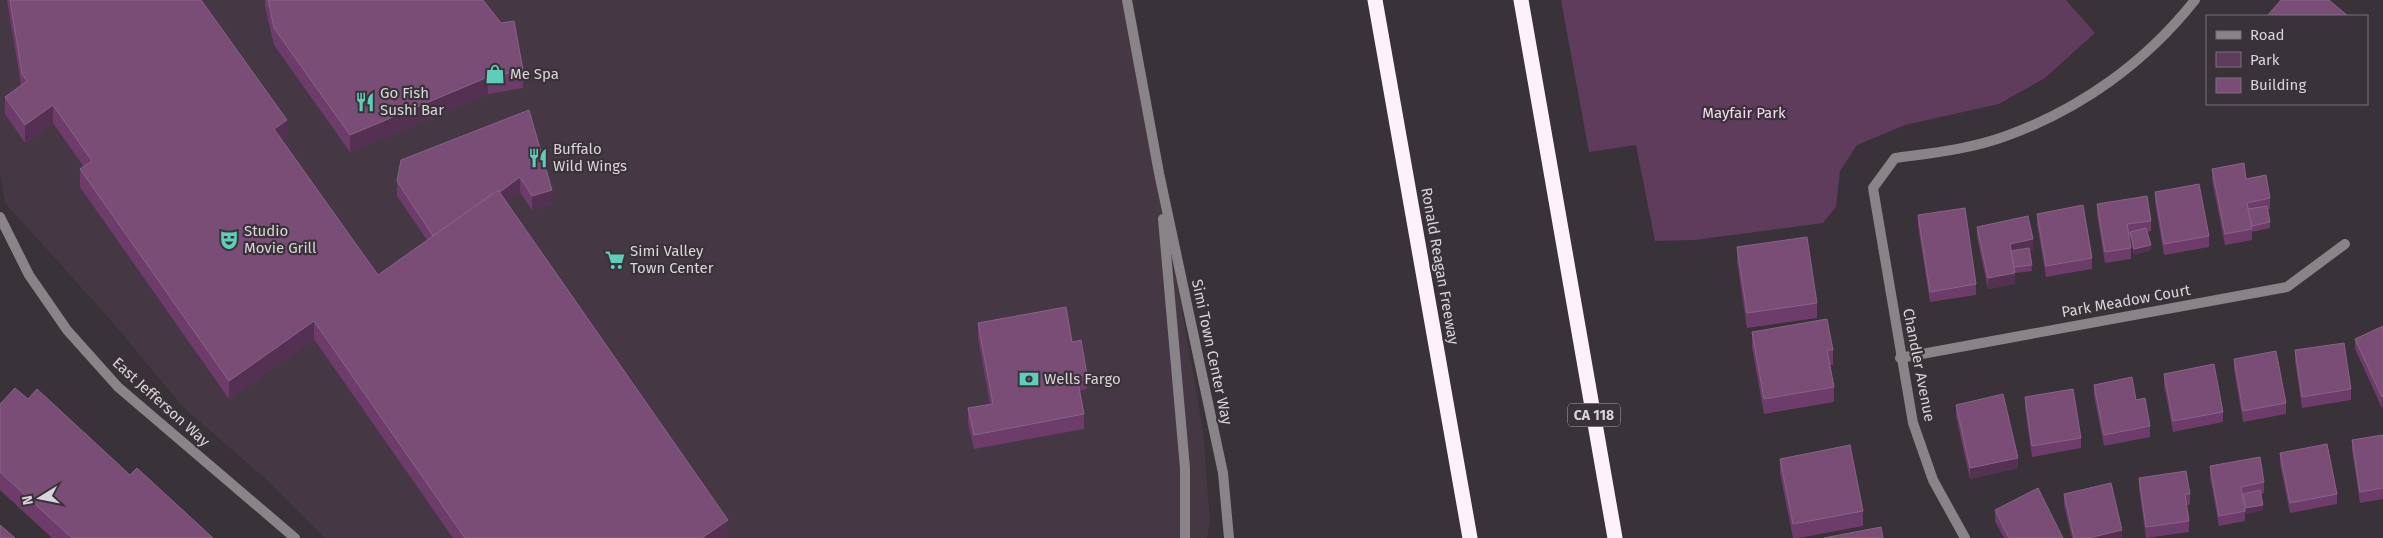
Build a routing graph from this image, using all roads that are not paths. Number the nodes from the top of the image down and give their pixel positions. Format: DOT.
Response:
graph roads {
  1 [pos="1127,0"];
  2 [pos="1375,0"];
  3 [pos="1521,0"];
  4 [pos="2196,0"];
  5 [pos="1159,173"];
  6 [pos="0,216"];
  7 [pos="2345,244"];
  8 [pos="1900,358"];
  9 [pos="1462,494"];
  10 [pos="295,538"];
  11 [pos="1184,538"];
  12 [pos="1229,538"];
  13 [pos="1464,538"];
  14 [pos="1470,538"];
  15 [pos="1615,538"];
  16 [pos="1965,538"];
  1 -- 5 [label="street, Simi Town Center Way"];
  2 -- 9 [label="highway, Ronald Reagan Freeway"];
  3 -- 15 [label="highway, CA 118"];
  4 -- 8 [label="street, Chandler Avenue"];
  5 -- 11 [label="street, Simi Town Center Way"];
  5 -- 12 [label="street, Simi Town Center Way"];
  6 -- 10 [label="street, East Jefferson Way"];
  7 -- 8 [label="street, Park Meadow Court"];
  8 -- 16 [label="street, Chandler Avenue"];
  9 -- 13 [label="highway"];
  9 -- 14 [label="highway, Ronald Reagan Freeway"];
}
